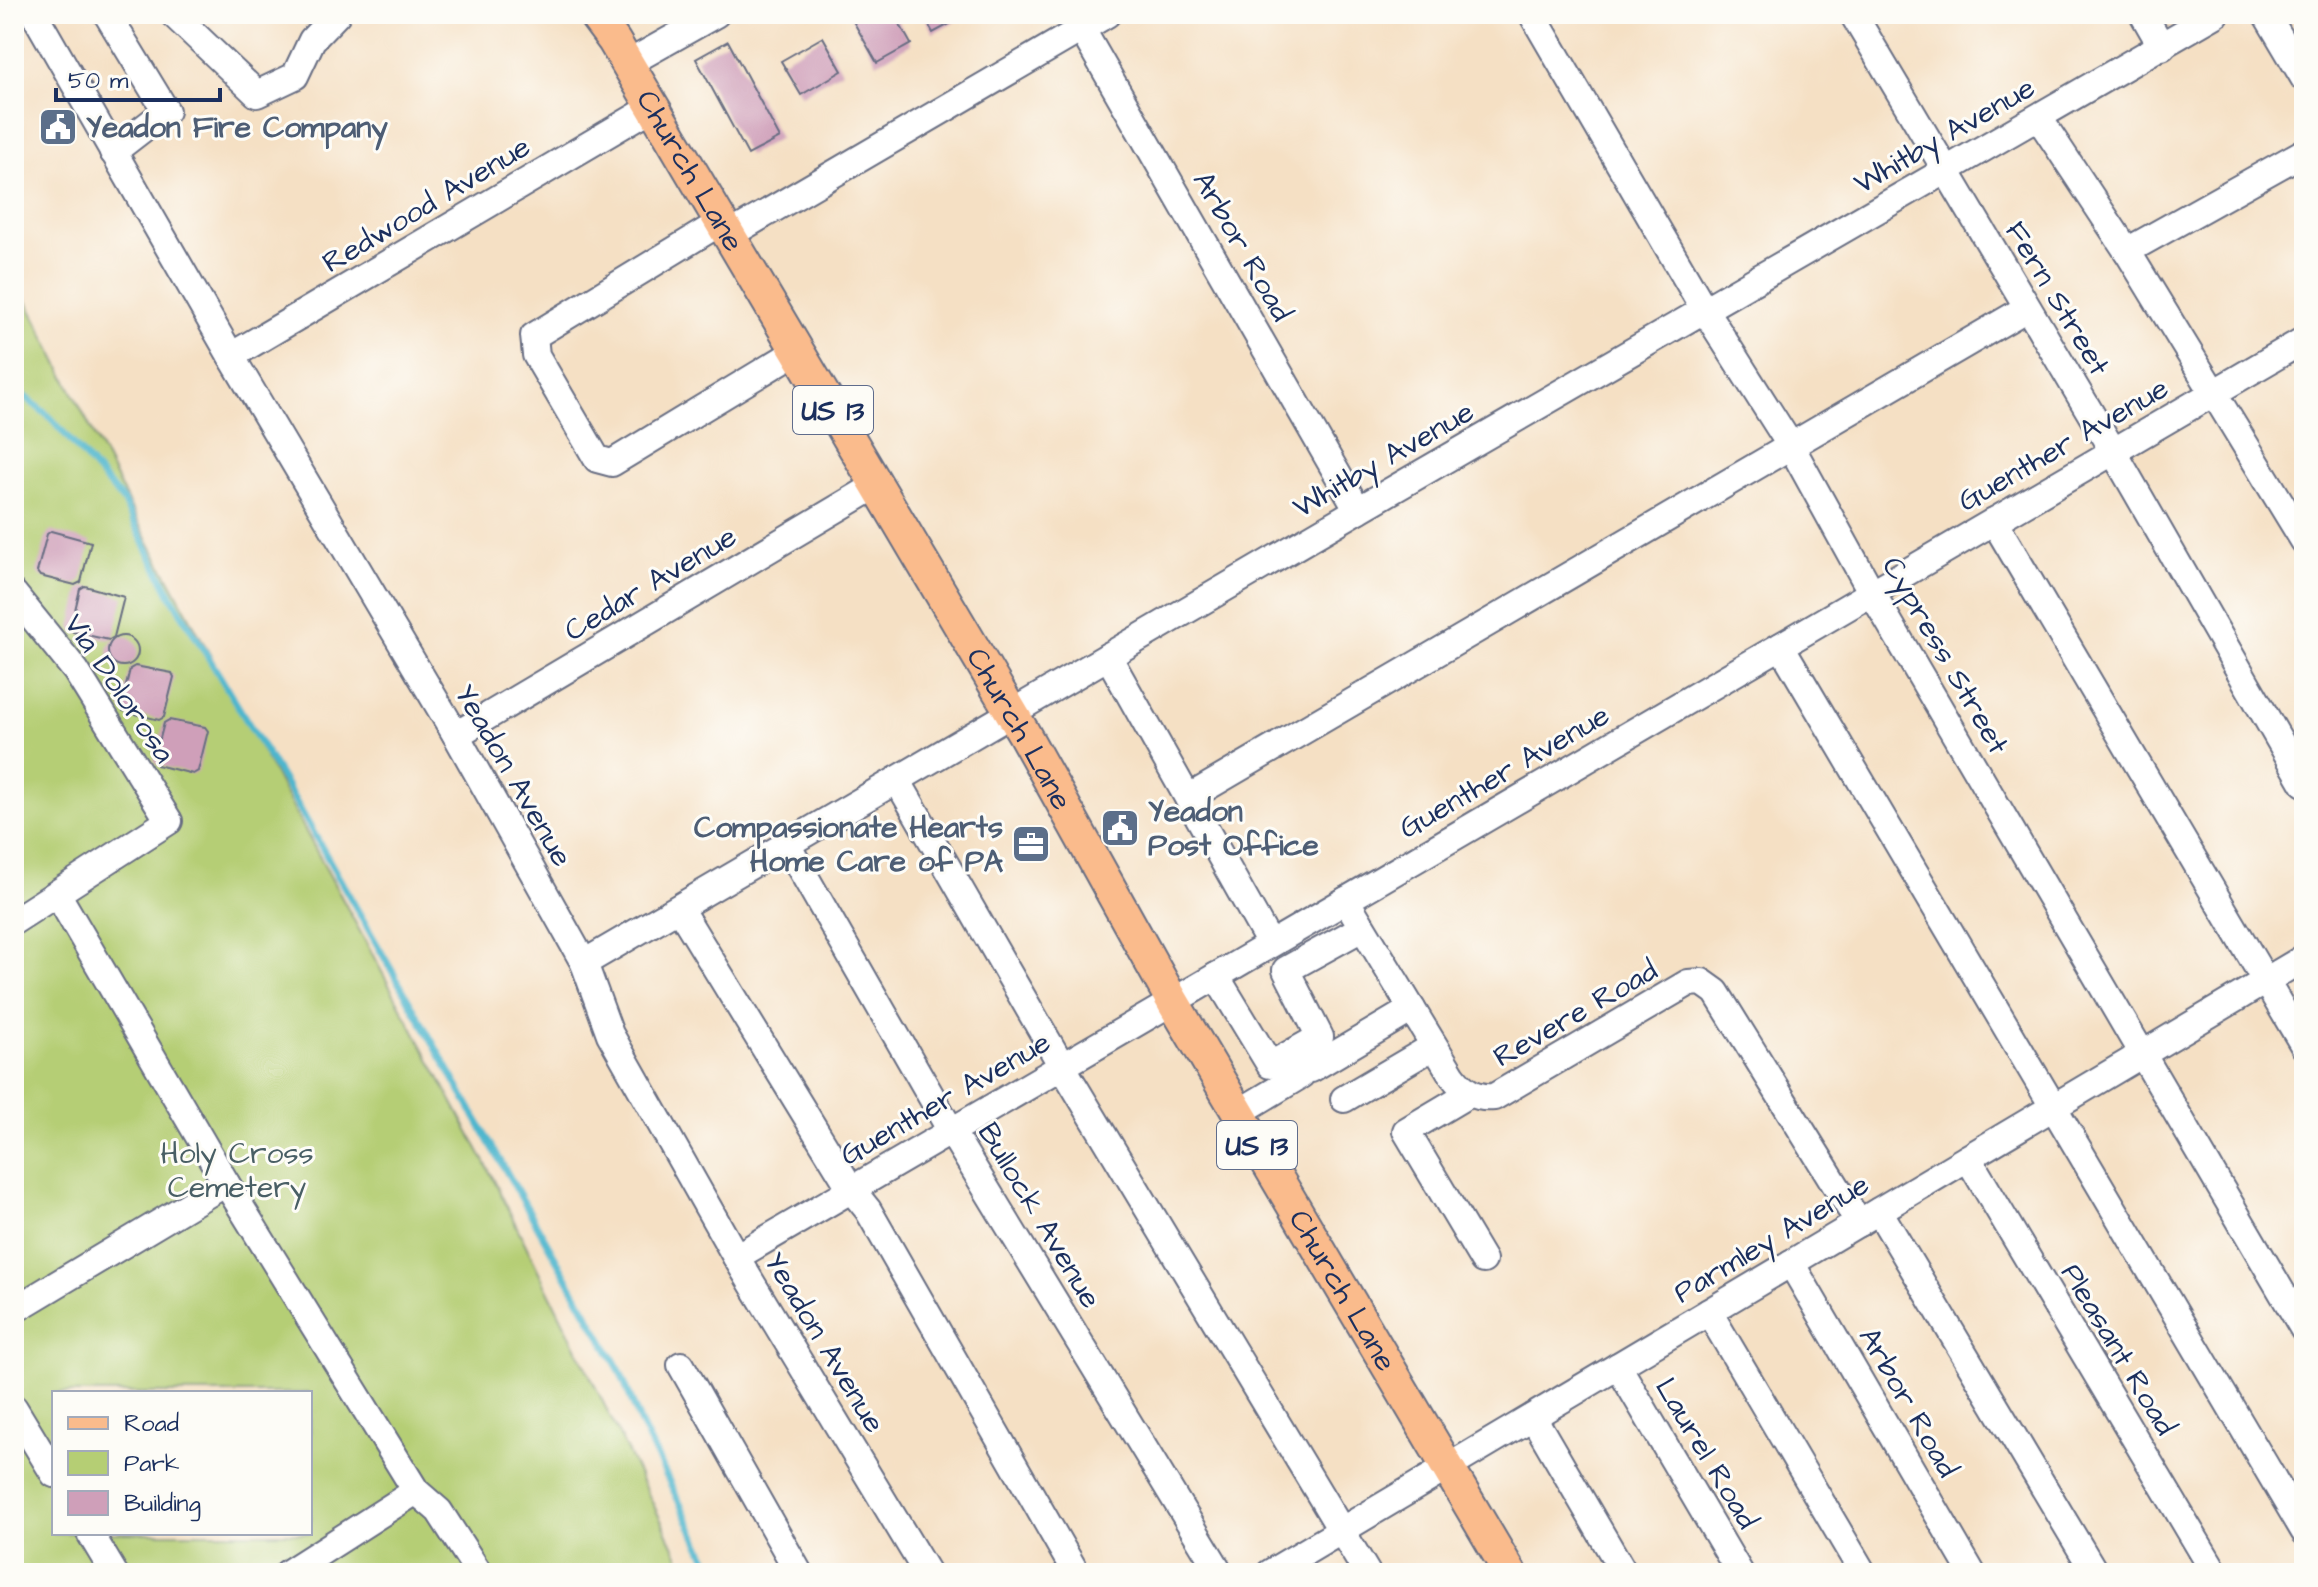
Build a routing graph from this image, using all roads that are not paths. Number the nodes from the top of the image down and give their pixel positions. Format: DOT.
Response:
graph roads {
  1 [pos="35,14"];
  2 [pos="107,14"];
  3 [pos="173,14"];
  4 [pos="337,14"];
  5 [pos="594,14"];
  6 [pos="716,14"];
  7 [pos="1107,14"];
  8 [pos="1532,14"];
  9 [pos="1853,14"];
  10 [pos="2143,14"];
  11 [pos="2216,14"];
  12 [pos="2266,14"];
  13 [pos="1078,21"];
  14 [pos="14,27"];
  15 [pos="2162,47"];
  16 [pos="627,64"];
  17 [pos="2304,78"];
  18 [pos="653,107"];
  19 [pos="2039,118"];
  20 [pos="113,152"];
  21 [pos="2304,152"];
  22 [pos="1945,172"];
  23 [pos="725,229"];
  24 [pos="2127,251"];
  25 [pos="2027,308"];
  26 [pos="1704,309"];
  27 [pos="2304,340"];
  28 [pos="797,351"];
  29 [pos="231,356"];
  30 [pos="2213,393"];
  31 [pos="1792,448"];
  32 [pos="2113,451"];
  33 [pos="877,485"];
  34 [pos="1358,510"];
  35 [pos="1994,521"];
  36 [pos="2304,541"];
  37 [pos="1872,593"];
  38 [pos="14,594"];
  39 [pos="1781,646"];
  40 [pos="1108,656"];
  41 [pos="1012,713"];
  42 [pos="456,735"];
  43 [pos="897,780"];
  44 [pos="2304,783"];
  45 [pos="1188,798"];
  46 [pos="787,845"];
  47 [pos="58,895"];
  48 [pos="1346,900"];
  49 [pos="679,908"];
  50 [pos="14,921"];
  51 [pos="1362,928"];
  52 [pos="1270,944"];
  53 [pos="2304,958"];
  54 [pos="584,963"];
  55 [pos="1216,976"];
  56 [pos="2264,982"];
  57 [pos="1173,1002"];
  58 [pos="1412,1009"];
  59 [pos="1434,1046"];
  60 [pos="2304,1046"];
  61 [pos="2142,1054"];
  62 [pos="1062,1066"];
  63 [pos="1470,1093"];
  64 [pos="1344,1099"];
  65 [pos="2056,1106"];
  66 [pos="1238,1113"];
  67 [pos="951,1131"];
  68 [pos="1968,1158"];
  69 [pos="226,1183"];
  70 [pos="851,1189"];
  71 [pos="1869,1217"];
  72 [pos="736,1257"];
  73 [pos="1483,1260"];
  74 [pos="1791,1263"];
  75 [pos="14,1310"];
  76 [pos="1709,1312"];
  77 [pos="2304,1330"];
  78 [pos="681,1365"];
  79 [pos="1618,1366"];
  80 [pos="14,1408"];
  81 [pos="1533,1417"];
  82 [pos="1448,1467"];
  83 [pos="52,1471"];
  84 [pos="416,1491"];
  85 [pos="1342,1530"];
  86 [pos="2304,1531"];
  87 [pos="91,1535"];
  88 [pos="114,1573"];
  89 [pos="288,1573"];
  90 [pos="479,1573"];
  91 [pos="799,1573"];
  92 [pos="927,1573"];
  93 [pos="1076,1573"];
  94 [pos="1220,1573"];
  95 [pos="1270,1573"];
  96 [pos="1367,1573"];
  97 [pos="1510,1573"];
  98 [pos="1624,1573"];
  99 [pos="1740,1573"];
  100 [pos="1863,1573"];
  101 [pos="1972,1573"];
  102 [pos="2095,1573"];
  103 [pos="2215,1573"];
  1 -- 14 [label="street"];
  1 -- 20 [label="street, Yeadon Avenue"];
  2 -- 20 [label="street"];
  3 -- 4 [label="street"];
  5 -- 16 [label="main road, Church Lane / US 13"];
  6 -- 16 [label="street"];
  7 -- 13 [label="street"];
  8 -- 26 [label="street, Cypress Street"];
  9 -- 22 [label="street, Fern Street"];
  10 -- 15 [label="street"];
  11 -- 15 [label="street, Whitby Avenue"];
  12 -- 17 [label="street"];
  13 -- 23 [label="street"];
  13 -- 34 [label="street, Arbor Road"];
  15 -- 19 [label="street, Whitby Avenue"];
  16 -- 18 [label="main road, Church Lane / US 13"];
  18 -- 23 [label="main road, Church Lane / US 13"];
  18 -- 29 [label="street, Redwood Avenue"];
  19 -- 22 [label="street, Whitby Avenue"];
  19 -- 24 [label="street"];
  20 -- 29 [label="street, Yeadon Avenue"];
  21 -- 24 [label="street"];
  22 -- 25 [label="street, Fern Street"];
  22 -- 26 [label="street, Whitby Avenue"];
  23 -- 28 [label="main road, Church Lane / US 13"];
  23 -- 28 [label="street"];
  24 -- 30 [label="street"];
  25 -- 31 [label="street"];
  25 -- 32 [label="street, Fern Street"];
  26 -- 31 [label="street, Cypress Street"];
  26 -- 34 [label="street, Whitby Avenue"];
  27 -- 30 [label="street, Guenther Avenue"];
  28 -- 33 [label="main road, Church Lane / US 13"];
  29 -- 42 [label="street, Yeadon Avenue"];
  30 -- 32 [label="street, Guenther Avenue"];
  30 -- 36 [label="street"];
  31 -- 37 [label="street, Cypress Street"];
  31 -- 45 [label="street"];
  32 -- 35 [label="street, Guenther Avenue"];
  32 -- 44 [label="street, Fern Street"];
  33 -- 41 [label="main road, Church Lane / US 13"];
  33 -- 42 [label="street, Cedar Avenue"];
  34 -- 40 [label="street, Whitby Avenue"];
  35 -- 37 [label="street, Guenther Avenue"];
  35 -- 56 [label="street"];
  37 -- 39 [label="street, Guenther Avenue"];
  37 -- 61 [label="street, Cypress Street"];
  38 -- 47 [label="street, Via Dolorosa"];
  39 -- 48 [label="street, Guenther Avenue"];
  39 -- 65 [label="street"];
  40 -- 41 [label="street, Whitby Avenue"];
  40 -- 45 [label="street"];
  41 -- 43 [label="street, Whitby Avenue"];
  41 -- 57 [label="main road, Church Lane / US 13"];
  42 -- 54 [label="street, Yeadon Avenue"];
  43 -- 46 [label="street, Whitby Avenue"];
  43 -- 62 [label="street"];
  45 -- 52 [label="street"];
  46 -- 49 [label="street, Whitby Avenue"];
  46 -- 67 [label="street, Bullock Avenue"];
  47 -- 50 [label="street"];
  47 -- 69 [label="street"];
  48 -- 51 [label="street, Revere Road"];
  48 -- 52 [label="street, Guenther Avenue"];
  49 -- 54 [label="street, Whitby Avenue"];
  49 -- 70 [label="street"];
  51 -- 55 [label="street"];
  51 -- 58 [label="street, Revere Road"];
  52 -- 55 [label="street, Guenther Avenue"];
  53 -- 56 [label="street, Parmley Avenue"];
  54 -- 72 [label="street, Yeadon Avenue"];
  55 -- 57 [label="street, Guenther Avenue"];
  56 -- 60 [label="street"];
  56 -- 61 [label="street, Parmley Avenue"];
  57 -- 62 [label="street, Guenther Avenue"];
  57 -- 66 [label="main road, Church Lane / US 13"];
  58 -- 59 [label="street, Revere Road"];
  58 -- 66 [label="street"];
  59 -- 63 [label="street, Revere Road"];
  59 -- 64 [label="street"];
  61 -- 65 [label="street, Parmley Avenue"];
  61 -- 77 [label="street, Cypress Street"];
  62 -- 67 [label="street, Guenther Avenue"];
  62 -- 85 [label="street"];
  63 -- 71 [label="street, Revere Road"];
  63 -- 73 [label="street"];
  65 -- 68 [label="street, Parmley Avenue"];
  65 -- 86 [label="street"];
  66 -- 82 [label="main road, Church Lane / US 13"];
  67 -- 70 [label="street, Guenther Avenue"];
  67 -- 94 [label="street, Bullock Avenue"];
  68 -- 71 [label="street, Parmley Avenue"];
  68 -- 103 [label="street, Pleasant Road"];
  69 -- 75 [label="street"];
  69 -- 84 [label="street"];
  70 -- 72 [label="street, Guenther Avenue"];
  70 -- 93 [label="street"];
  71 -- 74 [label="street, Parmley Avenue"];
  71 -- 102 [label="street"];
  72 -- 92 [label="street, Yeadon Avenue"];
  74 -- 76 [label="street, Parmley Avenue"];
  74 -- 101 [label="street, Arbor Road"];
  76 -- 79 [label="street, Parmley Avenue"];
  76 -- 100 [label="street"];
  78 -- 91 [label="street"];
  79 -- 81 [label="street, Parmley Avenue"];
  79 -- 99 [label="street, Laurel Road"];
  80 -- 83 [label="street"];
  81 -- 82 [label="street, Parmley Avenue"];
  81 -- 98 [label="street"];
  82 -- 85 [label="street, Parmley Avenue"];
  82 -- 97 [label="main road, Church Lane / US 13"];
  84 -- 89 [label="street"];
  84 -- 90 [label="street"];
  85 -- 95 [label="street, Parmley Avenue"];
  85 -- 96 [label="street"];
  87 -- 88 [label="street"];
}
